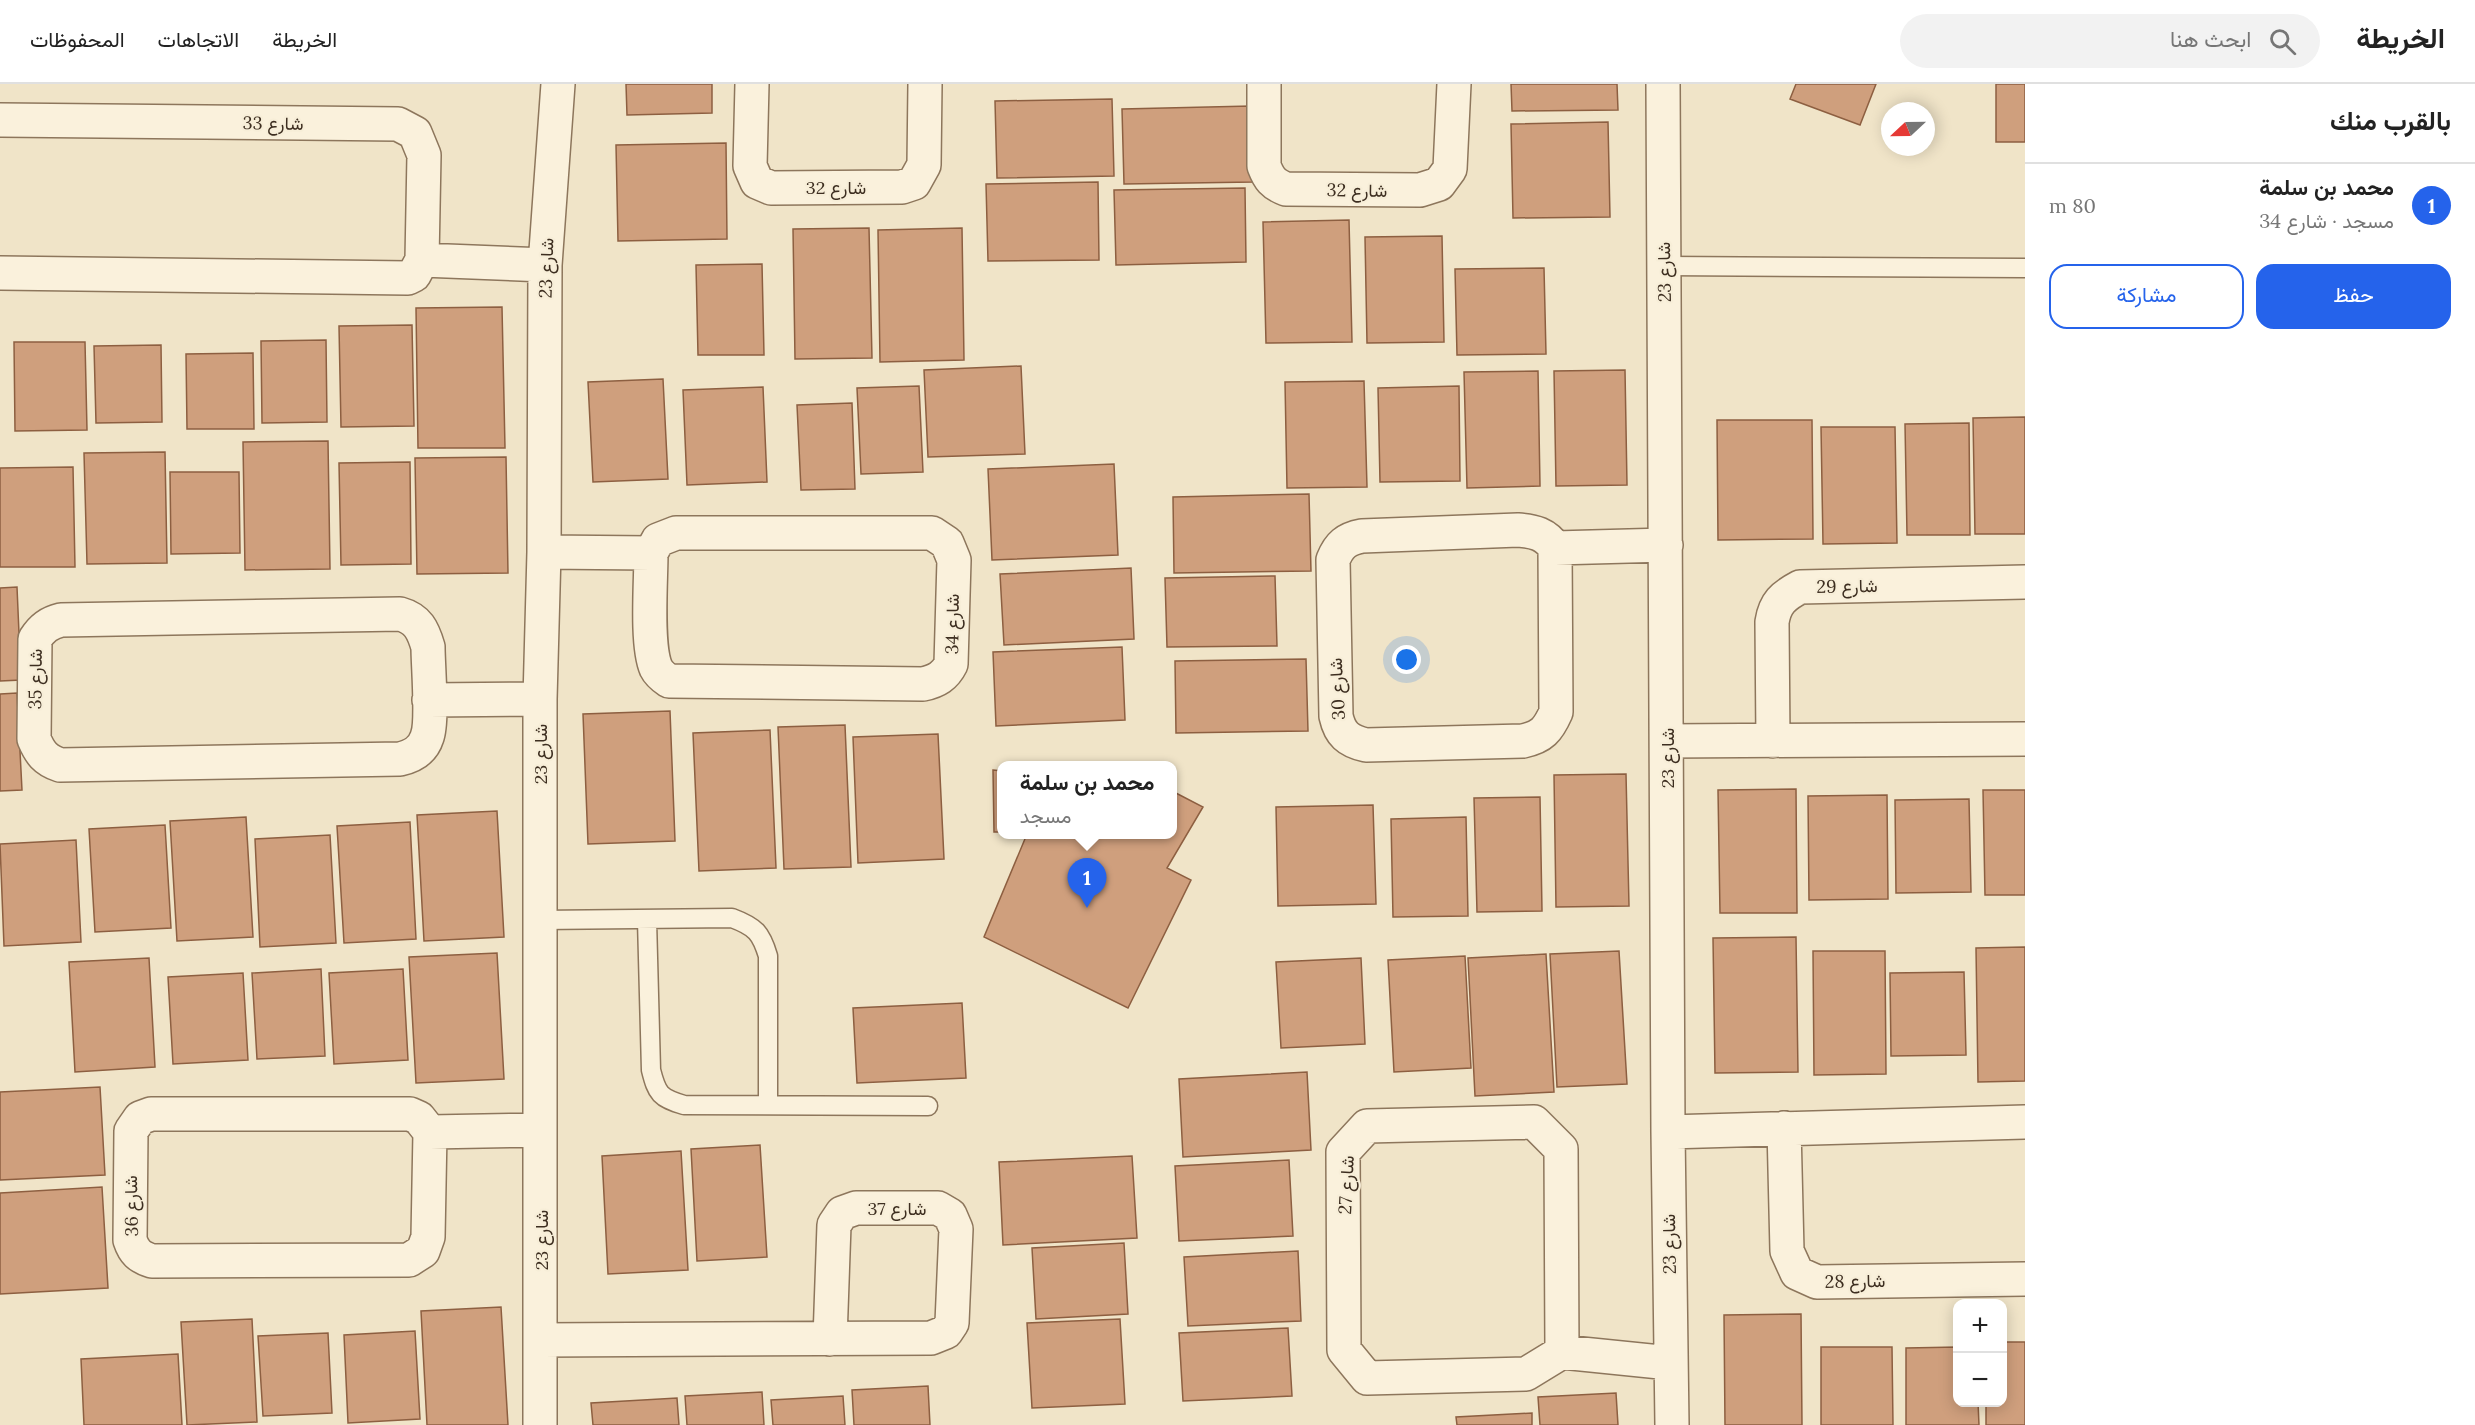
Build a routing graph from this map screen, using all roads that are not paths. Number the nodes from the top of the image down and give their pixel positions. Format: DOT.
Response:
graph roads {
  1 [pos="558,84"];
  2 [pos="752,84"];
  3 [pos="925,84"];
  4 [pos="1264,84"];
  5 [pos="1454,84"];
  6 [pos="1661,86"];
  7 [pos="0,120"];
  8 [pos="422,260"];
  9 [pos="545,265"];
  10 [pos="1665,266"];
  11 [pos="2024,270"];
  12 [pos="0,273"];
  13 [pos="1666,545"];
  14 [pos="1555,548"];
  15 [pos="544,552"];
  16 [pos="651,553"];
  17 [pos="2025,582"];
  18 [pos="540,699"];
  19 [pos="429,700"];
  20 [pos="2025,739"];
  21 [pos="1667,741"];
  22 [pos="1773,741"];
  23 [pos="540,920"];
  24 [pos="647,920"];
  25 [pos="768,1106"];
  26 [pos="928,1106"];
  27 [pos="2025,1122"];
  28 [pos="1784,1128"];
  29 [pos="540,1130"];
  30 [pos="430,1132"];
  31 [pos="1668,1132"];
  32 [pos="2025,1279"];
  33 [pos="830,1339"];
  34 [pos="542,1340"];
  35 [pos="1562,1352"];
  36 [pos="1671,1363"];
  37 [pos="540,1425"];
  38 [pos="1672,1425"];
  1 -- 9 [label="street, شارع 23"];
  2 -- 3 [label="street, شارع 32"];
  4 -- 5 [label="street, شارع 32"];
  6 -- 10 [label="street, شارع 23"];
  7 -- 8 [label="street, شارع 33"];
  8 -- 9 [label="street"];
  8 -- 12 [label="street"];
  9 -- 15 [label="street, شارع 23"];
  10 -- 11 [label="lane"];
  10 -- 13 [label="street, شارع 23"];
  13 -- 14 [label="street"];
  13 -- 21 [label="street, شارع 23"];
  14 -- 14 [label="street, شارع 30"];
  15 -- 16 [label="street"];
  15 -- 18 [label="street, شارع 23"];
  16 -- 16 [label="street, شارع 34"];
  17 -- 22 [label="street, شارع 29"];
  18 -- 19 [label="street"];
  18 -- 23 [label="street, شارع 23"];
  19 -- 19 [label="street, شارع 35"];
  20 -- 22 [label="street"];
  21 -- 22 [label="street"];
  21 -- 31 [label="street, شارع 23"];
  23 -- 24 [label="lane"];
  23 -- 29 [label="street, شارع 23"];
  24 -- 25 [label="lane"];
  24 -- 25 [label="lane"];
  25 -- 26 [label="lane"];
  27 -- 28 [label="street"];
  28 -- 31 [label="street"];
  28 -- 32 [label="street, شارع 28"];
  29 -- 30 [label="street"];
  29 -- 34 [label="street, شارع 23"];
  30 -- 30 [label="street, شارع 36"];
  31 -- 36 [label="street, شارع 23"];
  33 -- 33 [label="street, شارع 37"];
  33 -- 34 [label="street, شارع 37"];
  34 -- 37 [label="street, شارع 23"];
  35 -- 35 [label="street, شارع 27"];
  35 -- 36 [label="street"];
  36 -- 38 [label="street, شارع 23"];
}
